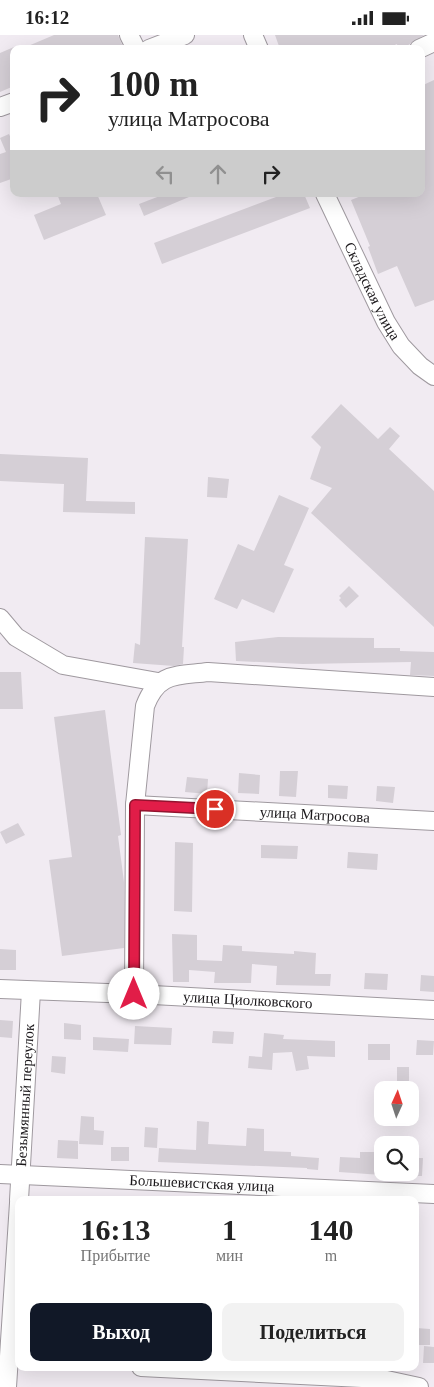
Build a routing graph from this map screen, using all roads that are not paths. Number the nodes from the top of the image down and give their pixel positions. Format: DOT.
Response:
graph roads {
  1 [pos="185,35"];
  2 [pos="159,45"];
  3 [pos="326,197"];
  4 [pos="434,376"];
  5 [pos="0,618"];
  6 [pos="158,682"];
  7 [pos="434,687"];
  8 [pos="135,805"];
  9 [pos="434,821"];
  10 [pos="0,989"];
  11 [pos="31,991"];
  12 [pos="134,994"];
  13 [pos="434,1010"];
  14 [pos="0,1174"];
  15 [pos="20,1175"];
  16 [pos="434,1194"];
  17 [pos="19,1196"];
  18 [pos="15,1265"];
  19 [pos="9,1361"];
  20 [pos="221,1371"];
  21 [pos="7,1387"];
  22 [pos="419,1387"];
  1 -- 2 [label="street"];
  3 -- 4 [label="street, Складская улица"];
  5 -- 6 [label="street"];
  6 -- 7 [label="street"];
  6 -- 8 [label="street"];
  8 -- 9 [label="street, улица Матросова"];
  8 -- 12 [label="street"];
  10 -- 11 [label="street, улица Циолковского"];
  11 -- 12 [label="street, улица Циолковского"];
  11 -- 15 [label="street, Безымянный переулок"];
  12 -- 13 [label="street, улица Циолковского"];
  14 -- 15 [label="street, Большевистская улица"];
  15 -- 16 [label="street, Большевистская улица"];
  15 -- 17 [label="street, Безымянный переулок"];
  18 -- 19 [label="street, Безымянный переулок"];
  19 -- 21 [label="street, Безымянный переулок"];
  20 -- 22 [label="street"];
}
